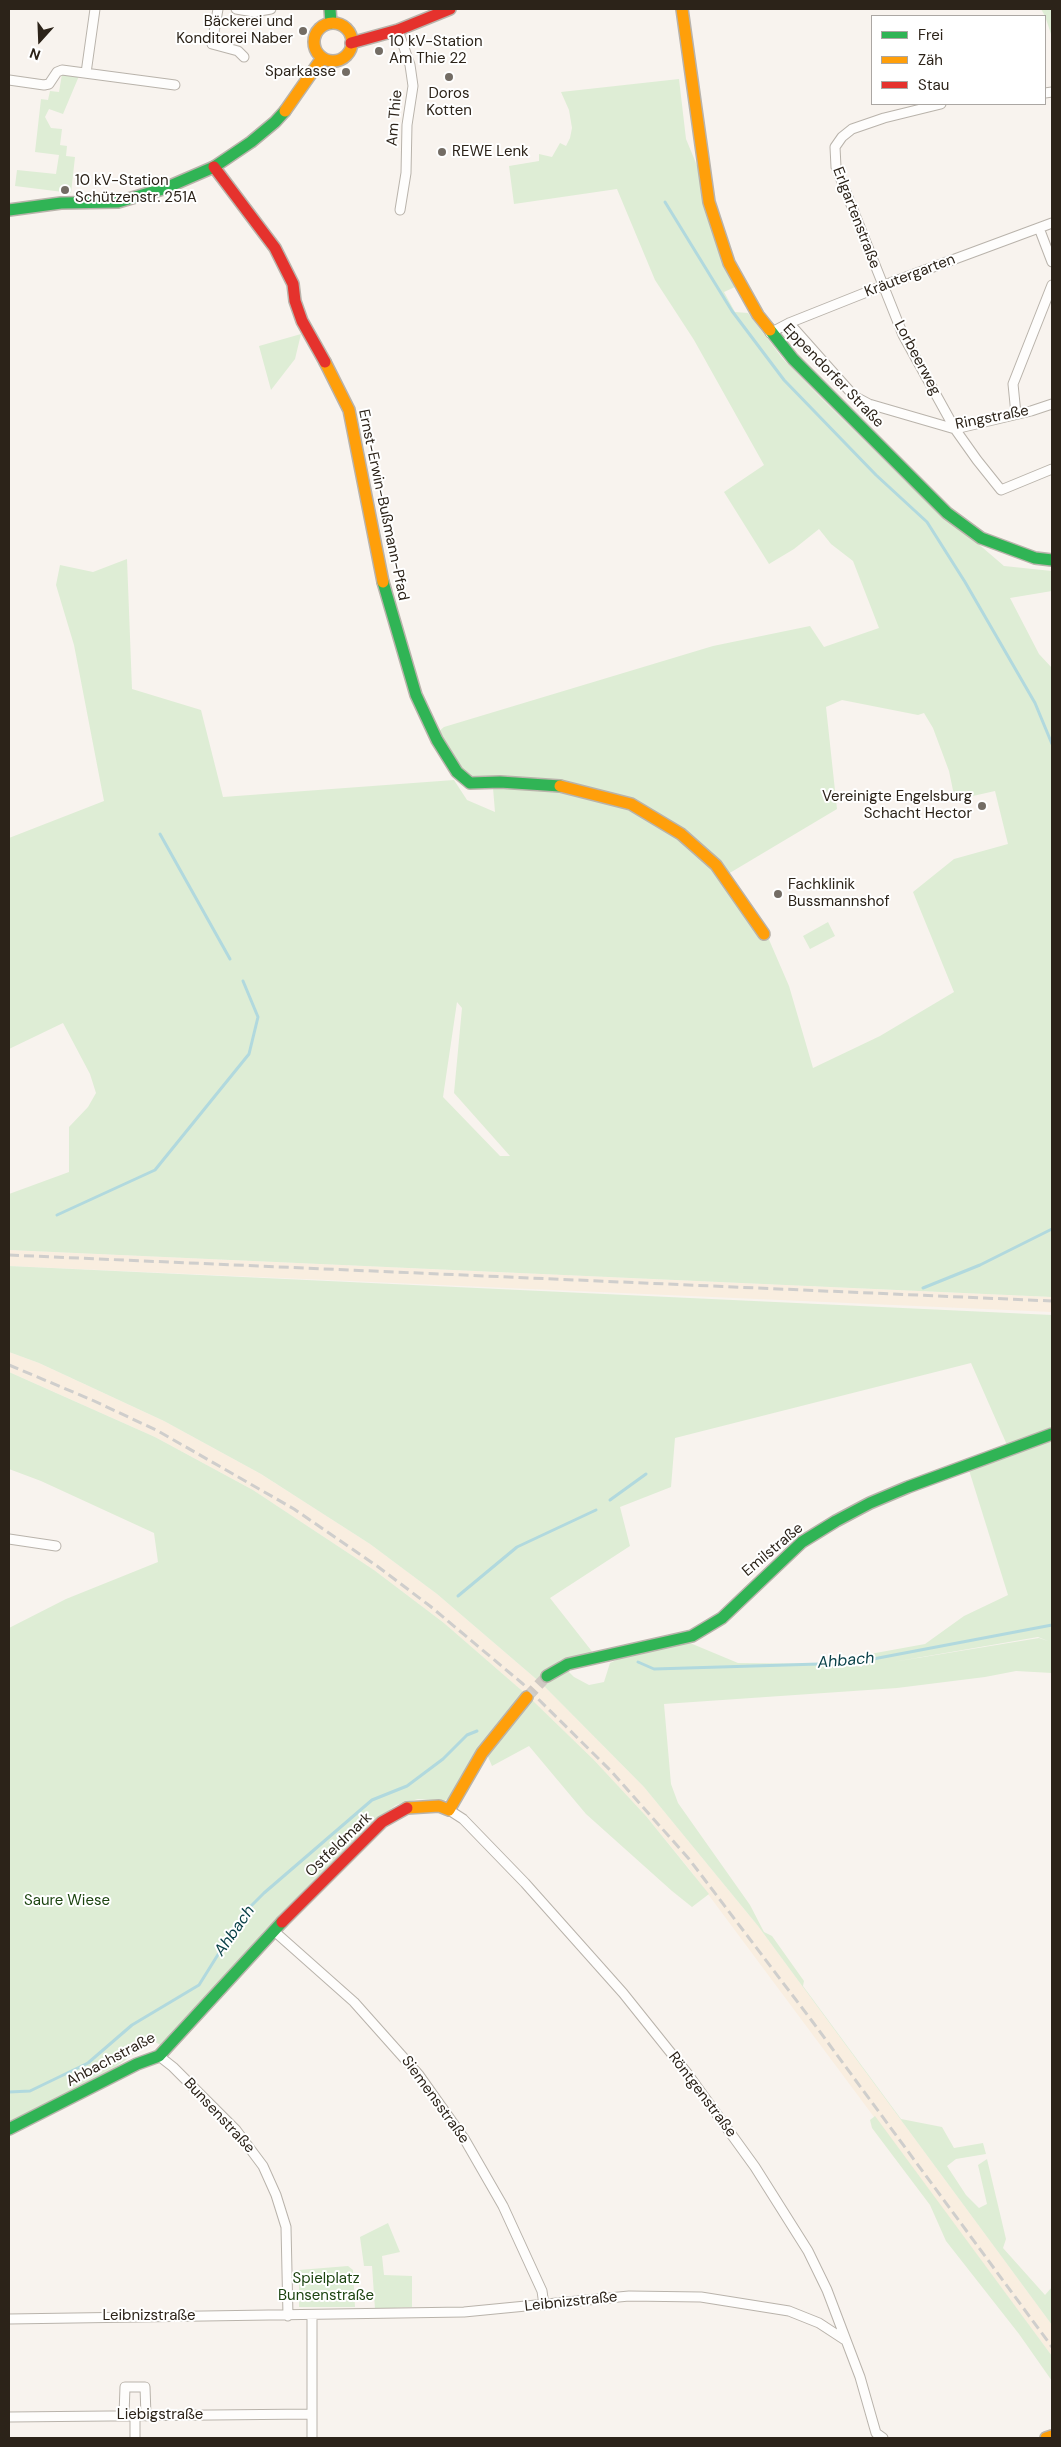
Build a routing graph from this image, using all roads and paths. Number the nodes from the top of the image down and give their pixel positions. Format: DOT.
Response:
graph roads {
  1 [pos="95,9"];
  2 [pos="218,9"];
  3 [pos="236,9"];
  4 [pos="271,9"];
  5 [pos="330,9"];
  6 [pos="450,9"];
  7 [pos="682,9"];
  8 [pos="331,23"];
  9 [pos="398,30"];
  10 [pos="351,42"];
  11 [pos="244,57"];
  12 [pos="322,58"];
  13 [pos="86,73"];
  14 [pos="9,80"];
  15 [pos="175,85"];
  16 [pos="937,105"];
  17 [pos="214,167"];
  18 [pos="9,210"];
  19 [pos="400,210"];
  20 [pos="1052,223"];
  21 [pos="1039,228"];
  22 [pos="1052,262"];
  23 [pos="1052,285"];
  24 [pos="882,286"];
  25 [pos="789,322"];
  26 [pos="770,333"];
  27 [pos="1052,404"];
  28 [pos="1016,414"];
  29 [pos="955,429"];
  30 [pos="1052,469"];
  31 [pos="1052,560"];
  32 [pos="764,934"];
  33 [pos="1052,1434"];
  34 [pos="9,1539"];
  35 [pos="56,1546"];
  36 [pos="547,1676"];
  37 [pos="527,1697"];
  38 [pos="448,1810"];
  39 [pos="274,1932"];
  40 [pos="158,2056"];
  41 [pos="9,2129"];
  42 [pos="544,2305"];
  43 [pos="312,2315"];
  44 [pos="288,2316"];
  45 [pos="9,2318"];
  46 [pos="845,2340"];
  47 [pos="312,2414"];
  48 [pos="124,2415"];
  49 [pos="135,2415"];
  50 [pos="146,2416"];
  51 [pos="9,2417"];
  52 [pos="878,2436"];
  53 [pos="1052,2436"];
  54 [pos="135,2438"];
  55 [pos="312,2438"];
  56 [pos="1046,2438"];
  1 -- 13 [label="street"];
  2 -- 11 [label="street"];
  3 -- 4 [label="street"];
  5 -- 8 [label="street"];
  6 -- 9 [label="street"];
  7 -- 26 [label="street, Eppendorfer Straße"];
  8 -- 10 [label="street"];
  8 -- 12 [label="street"];
  9 -- 10 [label="street"];
  9 -- 19 [label="street, Am Thie"];
  10 -- 12 [label="street"];
  12 -- 17 [label="street"];
  13 -- 14 [label="street"];
  13 -- 15 [label="street"];
  16 -- 24 [label="street, Erlgartenstraße"];
  17 -- 18 [label="street"];
  17 -- 32 [label="street, Ernst-Erwin-Bußmann-Pfad"];
  20 -- 21 [label="street, Kräutergarten"];
  21 -- 22 [label="street"];
  21 -- 24 [label="street, Kräutergarten"];
  23 -- 28 [label="street"];
  24 -- 25 [label="street, Kräutergarten"];
  24 -- 29 [label="street, Lorbeerweg"];
  25 -- 26 [label="street, Kräutergarten"];
  25 -- 29 [label="street, Ringstraße"];
  26 -- 31 [label="street, Eppendorfer Straße"];
  27 -- 28 [label="street, Ringstraße"];
  28 -- 29 [label="street, Ringstraße"];
  29 -- 30 [label="street, Lorbeerweg"];
  33 -- 36 [label="street, Emilstraße"];
  34 -- 35 [label="street"];
  37 -- 38 [label="street"];
  38 -- 39 [label="street, Ostfeldmark"];
  38 -- 46 [label="street, Röntgenstraße"];
  39 -- 40 [label="street, Ahbachstraße"];
  39 -- 42 [label="street, Siemensstraße"];
  40 -- 41 [label="street, Ahbachstraße"];
  40 -- 44 [label="street, Bunsenstraße"];
  42 -- 43 [label="street, Leibnizstraße"];
  42 -- 46 [label="street, Leibnizstraße"];
  43 -- 44 [label="street, Leibnizstraße"];
  43 -- 47 [label="street"];
  44 -- 45 [label="street, Leibnizstraße"];
  46 -- 52 [label="street, Röntgenstraße"];
  47 -- 50 [label="street, Liebigstraße"];
  47 -- 55 [label="street"];
  48 -- 49 [label="street, Liebigstraße"];
  48 -- 50 [label="street"];
  48 -- 51 [label="street, Liebigstraße"];
  49 -- 50 [label="street, Liebigstraße"];
  49 -- 54 [label="street"];
  53 -- 56 [label="street"];
}
